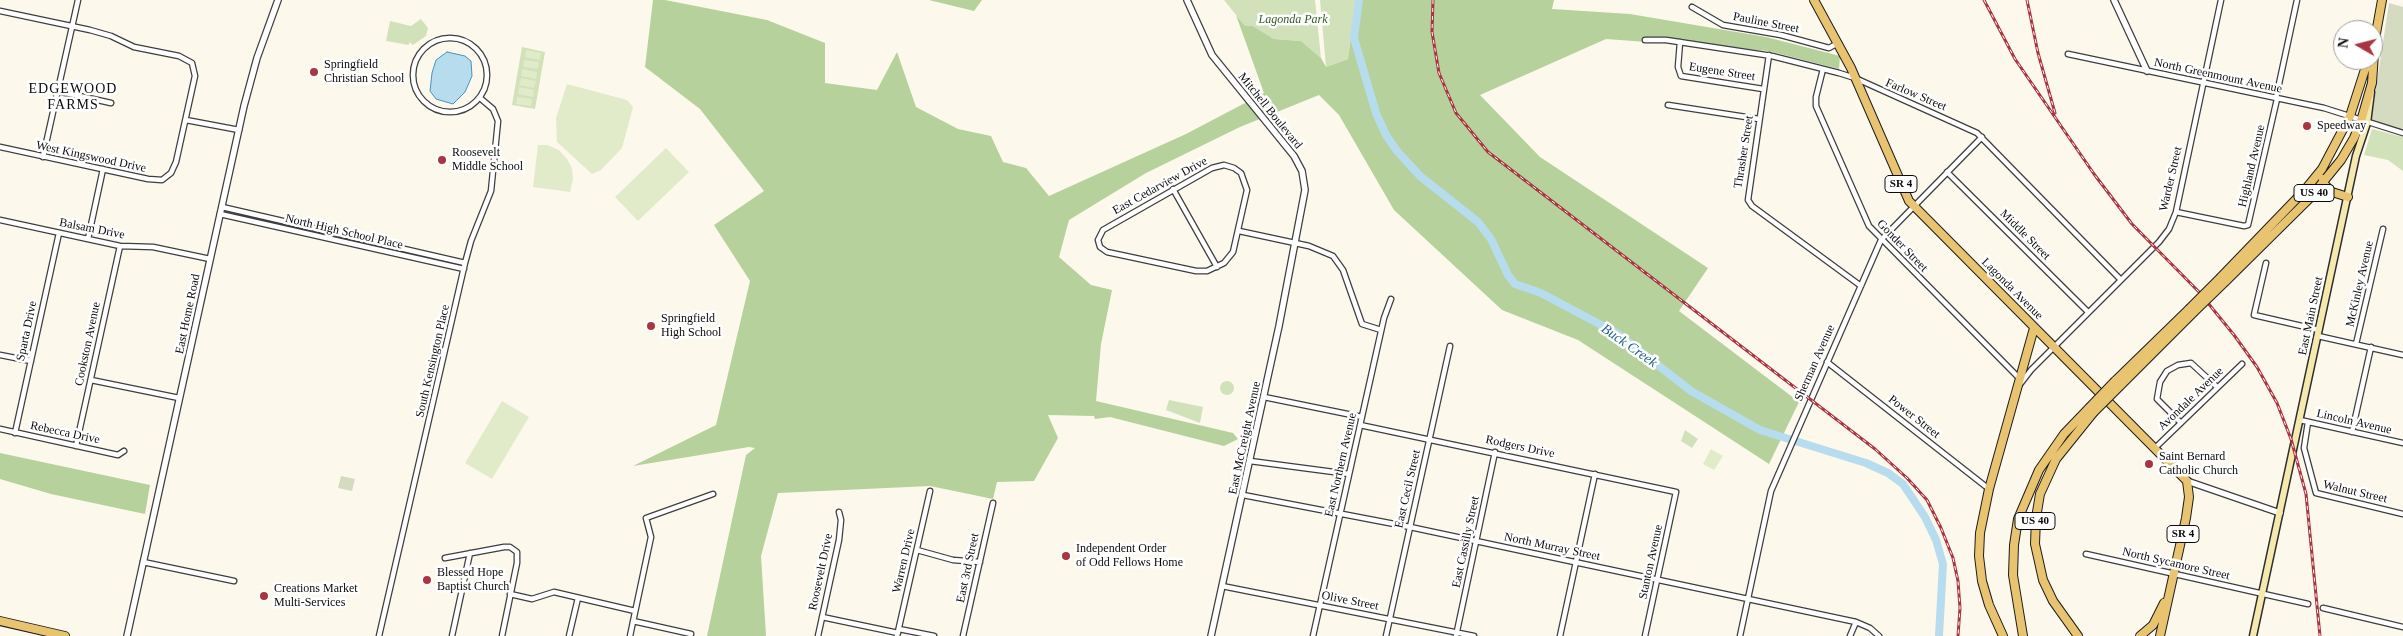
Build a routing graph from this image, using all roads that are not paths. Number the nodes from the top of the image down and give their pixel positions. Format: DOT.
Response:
graph roads {
  1 [pos="78,0"];
  2 [pos="278,0"];
  3 [pos="1187,0"];
  4 [pos="1814,0"];
  5 [pos="2114,0"];
  6 [pos="2221,0"];
  7 [pos="2297,0"];
  8 [pos="2382,0"];
  9 [pos="1692,7"];
  10 [pos="0,11"];
  11 [pos="2378,20"];
  12 [pos="73,26"];
  13 [pos="1646,40"];
  14 [pos="1680,42"];
  15 [pos="1838,43"];
  16 [pos="2068,54"];
  17 [pos="1769,56"];
  18 [pos="1823,69"];
  19 [pos="2365,70"];
  20 [pos="2373,70"];
  21 [pos="2147,71"];
  22 [pos="1855,78"];
  23 [pos="2203,83"];
  24 [pos="1763,89"];
  25 [pos="58,91"];
  26 [pos="480,98"];
  27 [pos="2276,99"];
  28 [pos="111,103"];
  29 [pos="1668,106"];
  30 [pos="2350,116"];
  31 [pos="1759,119"];
  32 [pos="186,120"];
  33 [pos="2364,122"];
  34 [pos="239,130"];
  35 [pos="2403,133"];
  36 [pos="1982,137"];
  37 [pos="0,148"];
  38 [pos="43,157"];
  39 [pos="2322,169"];
  40 [pos="104,170"];
  41 [pos="1948,172"];
  42 [pos="2323,183"];
  43 [pos="1173,189"];
  44 [pos="2332,192"];
  45 [pos="2348,197"];
  46 [pos="2310,198"];
  47 [pos="1914,206"];
  48 [pos="222,207"];
  49 [pos="2176,212"];
  50 [pos="220,214"];
  51 [pos="0,220"];
  52 [pos="2383,229"];
  53 [pos="1239,231"];
  54 [pos="59,233"];
  55 [pos="88,239"];
  56 [pos="1881,240"];
  57 [pos="1295,243"];
  58 [pos="120,246"];
  59 [pos="210,259"];
  60 [pos="465,263"];
  61 [pos="2266,263"];
  62 [pos="1217,267"];
  63 [pos="464,269"];
  64 [pos="2121,280"];
  65 [pos="2223,280"];
  66 [pos="1861,286"];
  67 [pos="1391,299"];
  68 [pos="2088,312"];
  69 [pos="2034,328"];
  70 [pos="1381,330"];
  71 [pos="2320,334"];
  72 [pos="2356,344"];
  73 [pos="1450,346"];
  74 [pos="2054,347"];
  75 [pos="2371,347"];
  76 [pos="0,355"];
  77 [pos="2403,355"];
  78 [pos="31,361"];
  79 [pos="1827,362"];
  80 [pos="2242,364"];
  81 [pos="2020,379"];
  82 [pos="91,380"];
  83 [pos="2217,387"];
  84 [pos="2016,393"];
  85 [pos="1264,397"];
  86 [pos="179,398"];
  87 [pos="2091,411"];
  88 [pos="1362,417"];
  89 [pos="2300,420"];
  90 [pos="2308,422"];
  91 [pos="2181,423"];
  92 [pos="1360,425"];
  93 [pos="0,429"];
  94 [pos="2352,432"];
  95 [pos="15,433"];
  96 [pos="1430,439"];
  97 [pos="2403,443"];
  98 [pos="76,446"];
  99 [pos="2155,448"];
  100 [pos="124,451"];
  101 [pos="1495,452"];
  102 [pos="1250,461"];
  103 [pos="1349,474"];
  104 [pos="1595,474"];
  105 [pos="2187,481"];
  106 [pos="1989,489"];
  107 [pos="930,491"];
  108 [pos="1676,492"];
  109 [pos="713,494"];
  110 [pos="1243,495"];
  111 [pos="993,503"];
  112 [pos="839,512"];
  113 [pos="2280,513"];
  114 [pos="1341,514"];
  115 [pos="2403,514"];
  116 [pos="1410,527"];
  117 [pos="1476,541"];
  118 [pos="917,550"];
  119 [pos="470,553"];
  120 [pos="2086,554"];
  121 [pos="445,558"];
  122 [pos="143,562"];
  123 [pos="980,562"];
  124 [pos="1576,562"];
  125 [pos="2174,574"];
  126 [pos="1657,580"];
  127 [pos="234,581"];
  128 [pos="1222,586"];
  129 [pos="2171,588"];
  130 [pos="510,594"];
  131 [pos="2262,594"];
  132 [pos="578,598"];
  133 [pos="1748,599"];
  134 [pos="2308,604"];
  135 [pos="1320,605"];
  136 [pos="2323,608"];
  137 [pos="635,611"];
  138 [pos="822,617"];
  139 [pos="1390,619"];
  140 [pos="633,621"];
  141 [pos="2068,621"];
  142 [pos="0,622"];
  143 [pos="1856,622"];
  144 [pos="2403,627"];
  145 [pos="898,633"];
  146 [pos="690,634"];
  147 [pos="1456,634"];
  148 [pos="65,636"];
  149 [pos="127,636"];
  150 [pos="379,636"];
  151 [pos="452,636"];
  152 [pos="502,636"];
  153 [pos="569,636"];
  154 [pos="630,636"];
  155 [pos="818,636"];
  156 [pos="934,636"];
  157 [pos="963,636"];
  158 [pos="1211,636"];
  159 [pos="1314,636"];
  160 [pos="1386,636"];
  161 [pos="1474,636"];
  162 [pos="1560,636"];
  163 [pos="1645,636"];
  164 [pos="1740,636"];
  165 [pos="1850,636"];
  166 [pos="1880,636"];
  167 [pos="2003,636"];
  168 [pos="2023,636"];
  169 [pos="2078,636"];
  170 [pos="2086,636"];
  171 [pos="2140,636"];
  172 [pos="2160,636"];
  173 [pos="2253,636"];
  1 -- 12 [label="street"];
  2 -- 34 [label="street, East Home Road"];
  3 -- 57 [label="street, Mitchell Boulevard"];
  4 -- 15 [label="main road, Lagonda Avenue / SR 4"];
  5 -- 21 [label="street"];
  6 -- 23 [label="street, Warder Street"];
  7 -- 27 [label="street, Highland Avenue"];
  8 -- 11 [label="main road, US 40"];
  9 -- 15 [label="street, Pauline Street"];
  10 -- 12 [label="street"];
  12 -- 25 [label="street"];
  12 -- 32 [label="street"];
  13 -- 14 [label="street, Farlow Street"];
  14 -- 17 [label="street, Farlow Street"];
  14 -- 24 [label="street, Eugene Street"];
  15 -- 22 [label="main road, Lagonda Avenue / SR 4"];
  16 -- 21 [label="street, North Greenmount Avenue"];
  17 -- 18 [label="street, Farlow Street"];
  17 -- 24 [label="street, Thrasher Street"];
  18 -- 22 [label="street, Farlow Street"];
  18 -- 56 [label="street, Gonder Street"];
  19 -- 30 [label="main road, US 40"];
  20 -- 33 [label="main road, US 40"];
  21 -- 23 [label="street, North Greenmount Avenue"];
  22 -- 36 [label="street, Farlow Street"];
  22 -- 47 [label="main road, Lagonda Avenue / SR 4"];
  23 -- 27 [label="street, North Greenmount Avenue"];
  23 -- 49 [label="street, Warder Street"];
  24 -- 31 [label="street, Thrasher Street"];
  25 -- 28 [label="street"];
  25 -- 38 [label="street"];
  26 -- 26 [label="street"];
  26 -- 60 [label="street, South Kensington Place"];
  27 -- 30 [label="street, North Greenmount Avenue"];
  27 -- 49 [label="street, Highland Avenue"];
  29 -- 31 [label="street"];
  30 -- 33 [label="street, North Greenmount Avenue"];
  30 -- 39 [label="main road, US 40"];
  31 -- 66 [label="street, Thrasher Street"];
  32 -- 34 [label="street"];
  32 -- 40 [label="street, West Kingswood Drive"];
  33 -- 35 [label="street, North Greenmount Avenue"];
  33 -- 42 [label="main road, US 40"];
  33 -- 45 [label="main road, East Main Street"];
  34 -- 48 [label="street, East Home Road"];
  36 -- 41 [label="street, Sherman Avenue"];
  36 -- 64 [label="street, Farlow Street"];
  37 -- 38 [label="street, West Kingswood Drive"];
  38 -- 40 [label="street, West Kingswood Drive"];
  39 -- 42 [label="main road"];
  39 -- 65 [label="main road, US 40"];
  40 -- 55 [label="street"];
  41 -- 47 [label="street, Sherman Avenue"];
  41 -- 68 [label="street, Middle Street"];
  42 -- 44 [label="main road"];
  42 -- 46 [label="main road, US 40"];
  43 -- 53 [label="street, East Cedarview Drive"];
  43 -- 62 [label="street"];
  43 -- 62 [label="street, East Cedarview Drive"];
  44 -- 45 [label="main road"];
  44 -- 46 [label="main road"];
  45 -- 71 [label="main road, East Main Street"];
  46 -- 65 [label="main road, US 40"];
  47 -- 56 [label="street, Sherman Avenue"];
  47 -- 69 [label="main road, Lagonda Avenue / SR 4"];
  48 -- 50 [label="street, East Home Road"];
  48 -- 60 [label="street, North High School Place"];
  49 -- 64 [label="street, Warder Street"];
  50 -- 59 [label="street, East Home Road"];
  50 -- 63 [label="street, North High School Place"];
  51 -- 54 [label="street, Balsam Drive"];
  52 -- 72 [label="street, McKinley Avenue"];
  53 -- 57 [label="street"];
  53 -- 62 [label="street"];
  54 -- 55 [label="street, Balsam Drive"];
  54 -- 78 [label="street, Sparta Drive"];
  55 -- 58 [label="street, Balsam Drive"];
  56 -- 66 [label="street, Sherman Avenue"];
  56 -- 81 [label="street, Gonder Street"];
  57 -- 70 [label="street"];
  57 -- 85 [label="street, East McCreight Avenue"];
  58 -- 59 [label="street, Balsam Drive"];
  58 -- 82 [label="street, Cookston Avenue"];
  59 -- 86 [label="street, East Home Road"];
  60 -- 63 [label="street, South Kensington Place"];
  61 -- 71 [label="street"];
  63 -- 150 [label="street, South Kensington Place"];
  64 -- 68 [label="street, Warder Street"];
  65 -- 87 [label="main road, US 40, bridge"];
  66 -- 79 [label="street, Sherman Avenue"];
  67 -- 70 [label="street, East Northern Avenue"];
  68 -- 74 [label="street, Warder Street"];
  69 -- 74 [label="main road, Lagonda Avenue / SR 4"];
  69 -- 81 [label="main road, Warder Street"];
  70 -- 88 [label="street, East Northern Avenue"];
  71 -- 72 [label="street"];
  71 -- 89 [label="main road, East Main Street"];
  72 -- 75 [label="street"];
  73 -- 96 [label="street, East Cecil Street"];
  74 -- 84 [label="street, Warder Street"];
  74 -- 99 [label="main road, Lagonda Avenue / SR 4"];
  75 -- 77 [label="street"];
  75 -- 94 [label="street"];
  76 -- 78 [label="street"];
  78 -- 95 [label="street, Sparta Drive"];
  79 -- 106 [label="street, Power Street"];
  79 -- 133 [label="street, Sherman Avenue"];
  80 -- 83 [label="street, Avondale Avenue"];
  81 -- 84 [label="main road, Warder Street"];
  82 -- 86 [label="street"];
  82 -- 98 [label="street, Cookston Avenue"];
  83 -- 91 [label="street, Avondale Avenue"];
  83 -- 91 [label="street"];
  84 -- 106 [label="main road, Warder Street"];
  85 -- 88 [label="street"];
  85 -- 102 [label="street, East McCreight Avenue"];
  86 -- 122 [label="street, East Home Road"];
  87 -- 141 [label="main road, US 40"];
  87 -- 168 [label="main road, US 40"];
  88 -- 92 [label="street, East Northern Avenue"];
  89 -- 90 [label="street, Lincoln Avenue"];
  89 -- 113 [label="main road, East Main Street"];
  90 -- 94 [label="street, Lincoln Avenue"];
  90 -- 115 [label="street, Walnut Street"];
  91 -- 99 [label="street, Avondale Avenue"];
  92 -- 96 [label="street, Rodgers Drive"];
  92 -- 103 [label="street, East Northern Avenue"];
  93 -- 95 [label="street, Rebecca Drive"];
  94 -- 97 [label="street, Lincoln Avenue"];
  95 -- 98 [label="street, Rebecca Drive"];
  96 -- 101 [label="street, Rodgers Drive"];
  96 -- 116 [label="street, East Cecil Street"];
  98 -- 100 [label="street, Rebecca Drive"];
  99 -- 105 [label="main road, Lagonda Avenue / SR 4"];
  101 -- 104 [label="street, Rodgers Drive"];
  101 -- 117 [label="street, East Cassilly Street"];
  102 -- 103 [label="street"];
  102 -- 110 [label="street, East McCreight Avenue"];
  103 -- 114 [label="street, East Northern Avenue"];
  104 -- 108 [label="street, Rodgers Drive"];
  104 -- 124 [label="street"];
  105 -- 113 [label="street, Lagonda Avenue"];
  105 -- 125 [label="main road, SR 4"];
  106 -- 167 [label="main road, Warder Street"];
  107 -- 118 [label="street, Warren Drive"];
  108 -- 126 [label="street, Stanton Avenue"];
  109 -- 137 [label="street"];
  110 -- 114 [label="street, North Murray Street"];
  110 -- 128 [label="street, East McCreight Avenue"];
  111 -- 123 [label="street, East 3rd Street"];
  112 -- 138 [label="street, Roosevelt Drive"];
  113 -- 131 [label="main road, East Main Street"];
  114 -- 116 [label="street, North Murray Street"];
  114 -- 135 [label="street, East Northern Avenue"];
  116 -- 117 [label="street, North Murray Street"];
  116 -- 139 [label="street, East Cecil Street"];
  117 -- 124 [label="street, North Murray Street"];
  117 -- 147 [label="street, East Cassilly Street"];
  118 -- 123 [label="street"];
  118 -- 145 [label="street, Warren Drive"];
  119 -- 121 [label="street"];
  119 -- 130 [label="street"];
  119 -- 151 [label="street"];
  120 -- 125 [label="street, North Sycamore Street"];
  122 -- 127 [label="street"];
  122 -- 149 [label="street, East Home Road"];
  123 -- 157 [label="street, East 3rd Street"];
  124 -- 126 [label="street, North Murray Street"];
  124 -- 162 [label="street"];
  125 -- 129 [label="main road, SR 4"];
  125 -- 131 [label="street, North Sycamore Street"];
  126 -- 133 [label="street, North Murray Street"];
  126 -- 163 [label="street, Stanton Avenue"];
  128 -- 135 [label="street, Olive Street"];
  128 -- 158 [label="street, East McCreight Avenue"];
  129 -- 171 [label="main road"];
  129 -- 172 [label="main road, SR 4"];
  130 -- 132 [label="street"];
  130 -- 152 [label="street"];
  131 -- 134 [label="street, North Sycamore Street"];
  131 -- 173 [label="main road, East Main Street"];
  132 -- 137 [label="street"];
  132 -- 153 [label="street"];
  133 -- 143 [label="street, North Murray Street"];
  133 -- 164 [label="street, Sherman Avenue"];
  135 -- 139 [label="street, Olive Street"];
  135 -- 159 [label="street, East Northern Avenue"];
  136 -- 144 [label="street"];
  137 -- 140 [label="street"];
  138 -- 145 [label="street"];
  138 -- 155 [label="street, Roosevelt Drive"];
  139 -- 147 [label="street, Olive Street"];
  139 -- 160 [label="street, East Cecil Street"];
  140 -- 146 [label="street"];
  140 -- 154 [label="street"];
  141 -- 169 [label="main road, US 40"];
  141 -- 170 [label="main road"];
  142 -- 148 [label="main road"];
  143 -- 165 [label="street"];
  143 -- 166 [label="street, North Murray Street"];
  145 -- 156 [label="street"];
  147 -- 161 [label="street, Olive Street"];
}
